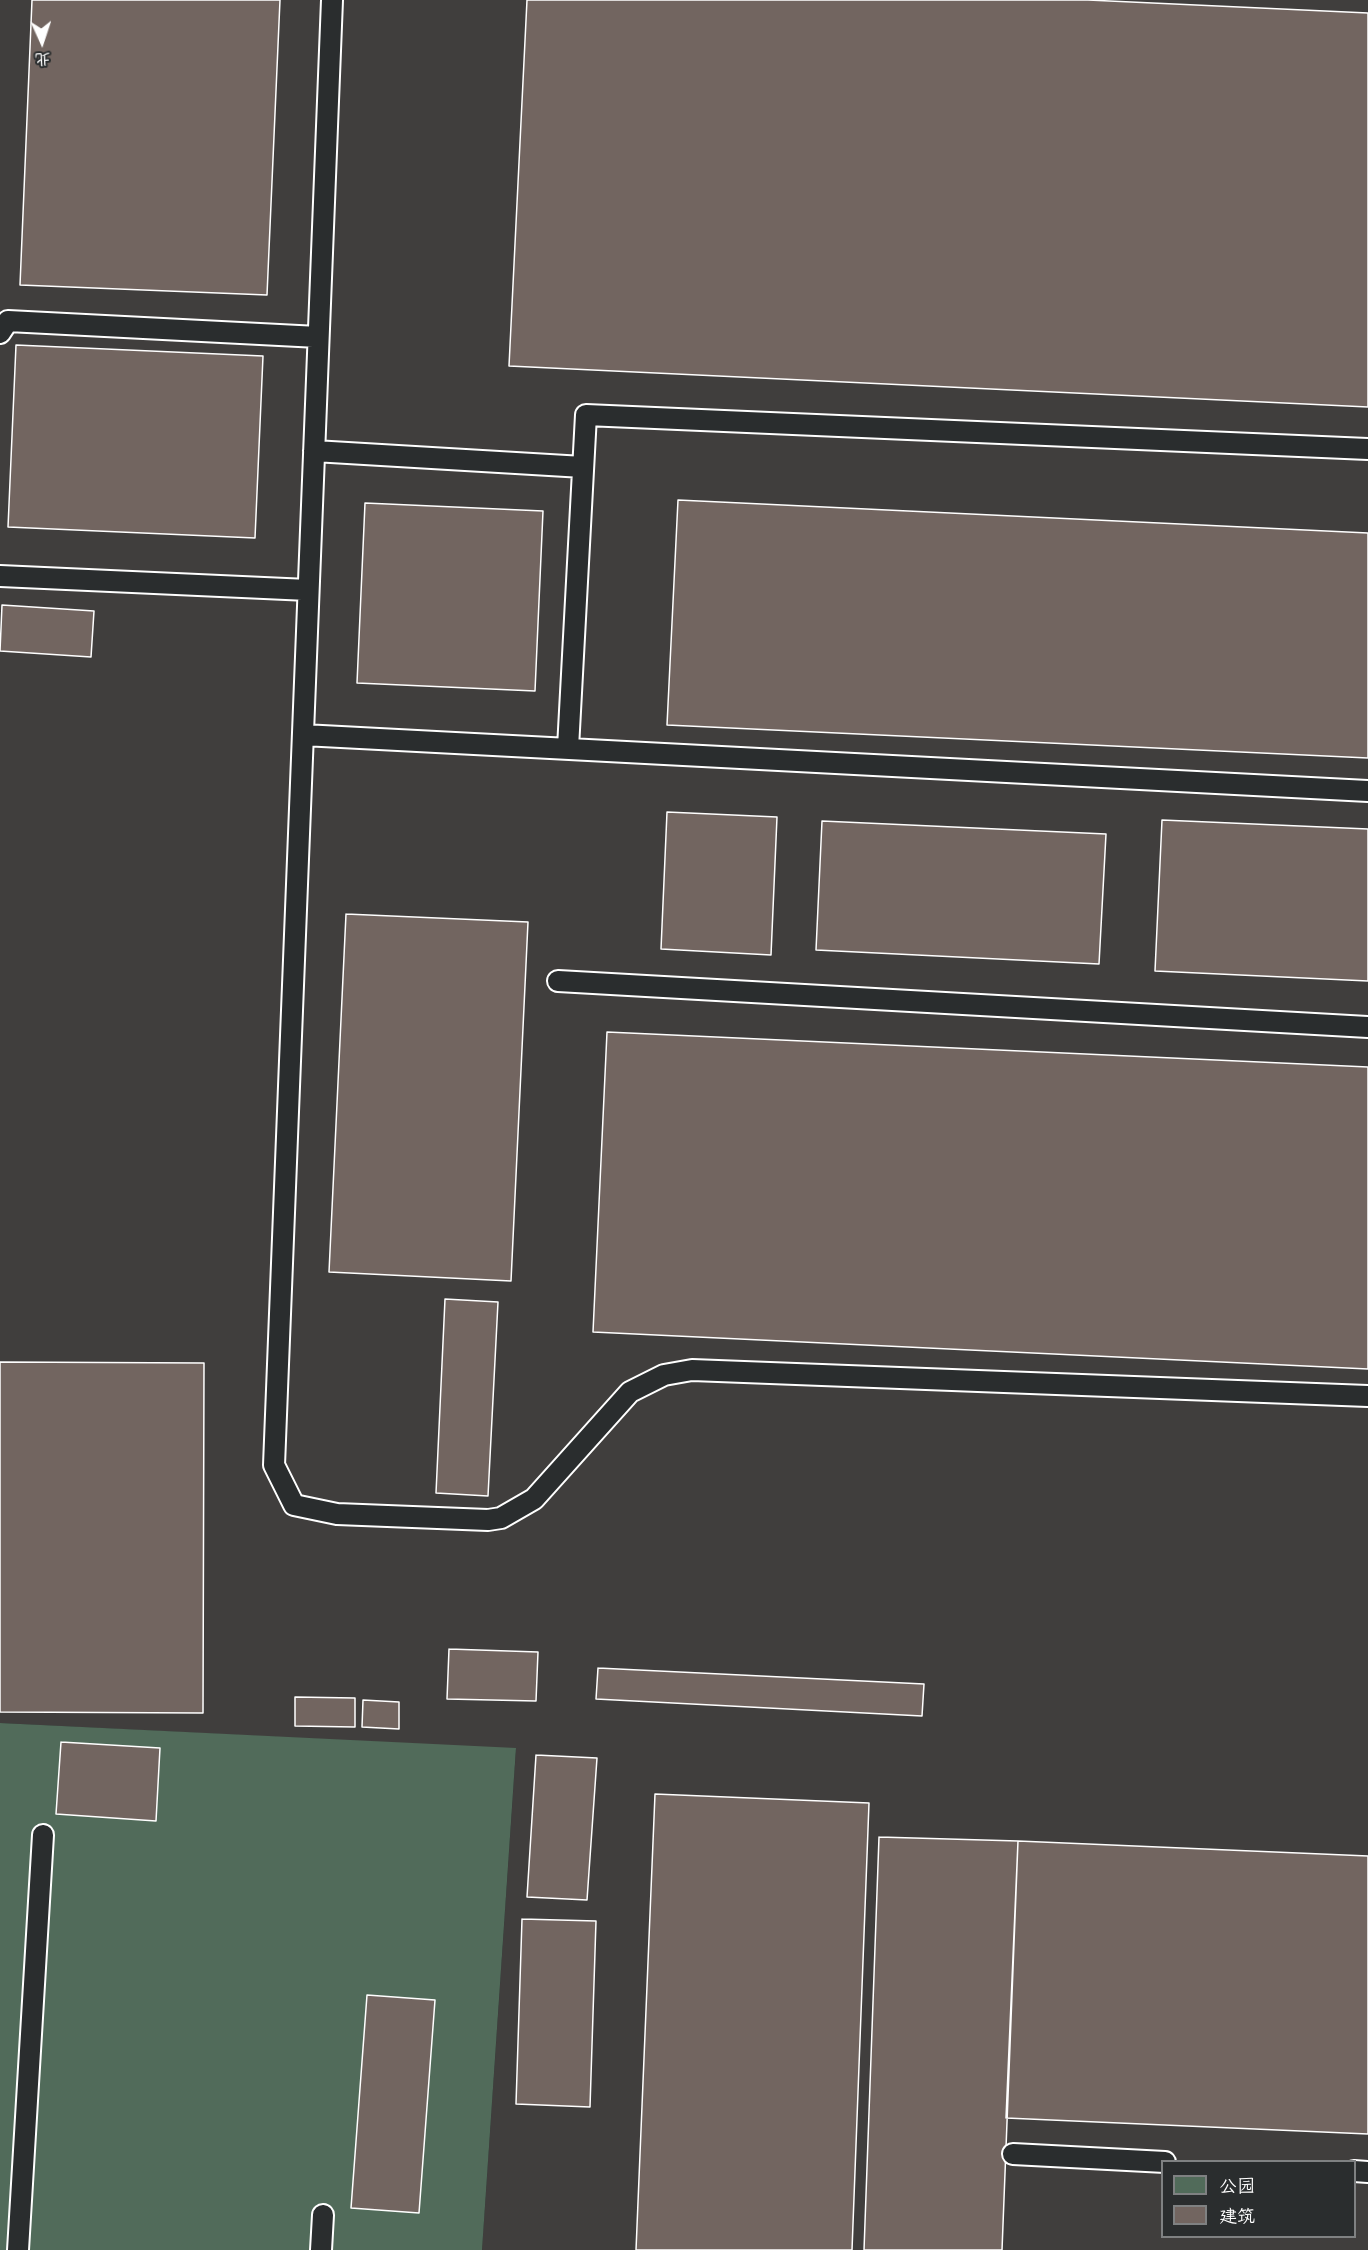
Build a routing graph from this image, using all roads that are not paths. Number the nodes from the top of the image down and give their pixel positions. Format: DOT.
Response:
graph roads {
  1 [pos="332,0"];
  2 [pos="0,333"];
  3 [pos="318,337"];
  4 [pos="1368,448"];
  5 [pos="314,451"];
  6 [pos="583,467"];
  7 [pos="0,576"];
  8 [pos="308,590"];
  9 [pos="303,735"];
  10 [pos="568,748"];
  11 [pos="1368,790"];
  12 [pos="558,981"];
  13 [pos="1368,1027"];
  14 [pos="1368,1396"];
  15 [pos="43,1835"];
  16 [pos="1013,2154"];
  17 [pos="1161,2162"];
  18 [pos="323,2215"];
  19 [pos="18,2250"];
  20 [pos="321,2250"];
  1 -- 3 [label="lane"];
  2 -- 3 [label="lane"];
  3 -- 5 [label="lane"];
  4 -- 6 [label="lane"];
  5 -- 6 [label="lane"];
  5 -- 8 [label="lane"];
  6 -- 10 [label="lane"];
  7 -- 8 [label="lane"];
  8 -- 9 [label="lane"];
  9 -- 10 [label="lane"];
  9 -- 14 [label="lane"];
  10 -- 11 [label="lane"];
  12 -- 13 [label="lane"];
  15 -- 19 [label="lane"];
  16 -- 17 [label="lane"];
  18 -- 20 [label="lane"];
}
